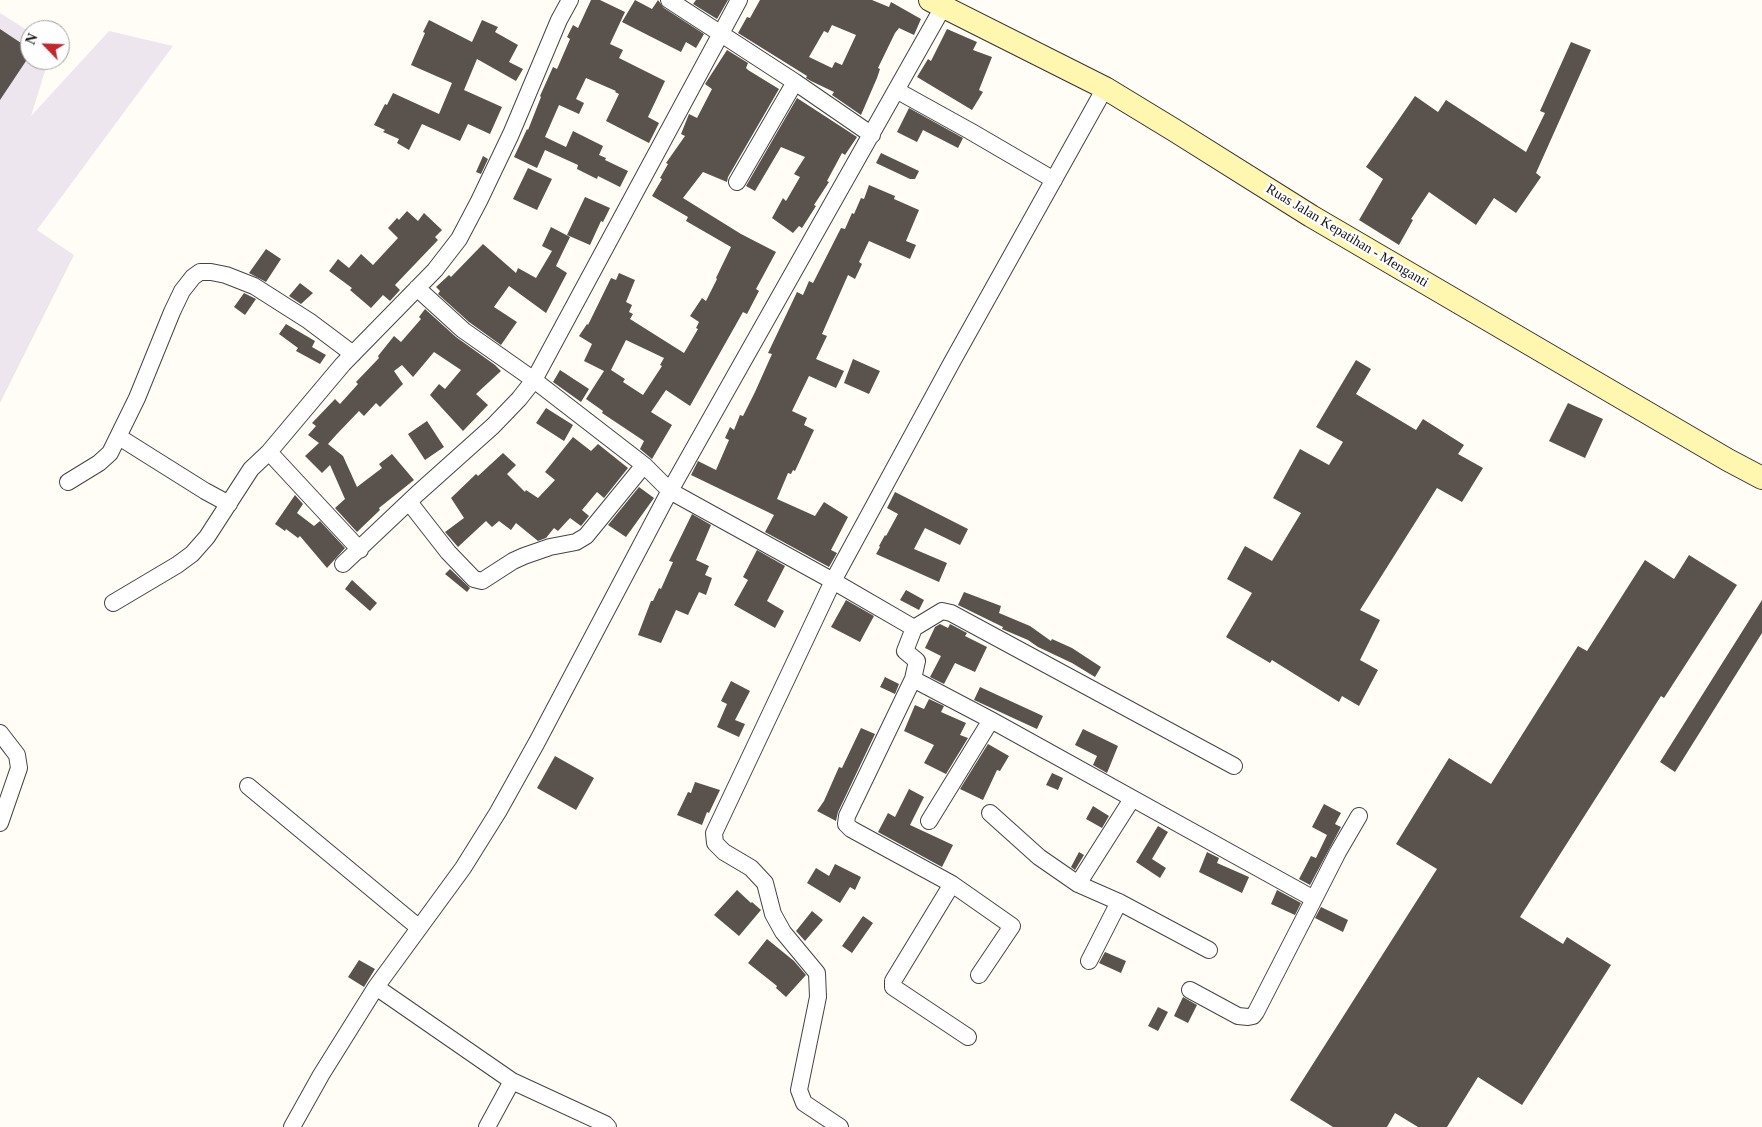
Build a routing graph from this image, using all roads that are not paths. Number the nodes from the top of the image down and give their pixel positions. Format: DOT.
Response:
graph roads {
  1 [pos="570,0"];
  2 [pos="669,0"];
  3 [pos="739,0"];
  4 [pos="936,4"];
  5 [pos="720,34"];
  6 [pos="795,82"];
  7 [pos="1105,88"];
  8 [pos="896,90"];
  9 [pos="872,135"];
  10 [pos="1054,180"];
  11 [pos="737,182"];
  12 [pos="417,288"];
  13 [pos="353,354"];
  14 [pos="534,380"];
  15 [pos="119,437"];
  16 [pos="269,452"];
  17 [pos="644,465"];
  18 [pos="1762,478"];
  19 [pos="68,482"];
  20 [pos="670,491"];
  21 [pos="409,502"];
  22 [pos="229,504"];
  23 [pos="360,550"];
  24 [pos="343,564"];
  25 [pos="833,581"];
  26 [pos="113,603"];
  27 [pos="914,628"];
  28 [pos="913,679"];
  29 [pos="991,720"];
  30 [pos="0,733"];
  31 [pos="1234,766"];
  32 [pos="248,786"];
  33 [pos="1132,799"];
  34 [pos="990,813"];
  35 [pos="1359,816"];
  36 [pos="929,821"];
  37 [pos="0,823"];
  38 [pos="952,884"];
  39 [pos="1078,884"];
  40 [pos="1314,899"];
  41 [pos="1119,902"];
  42 [pos="418,927"];
  43 [pos="1209,950"];
  44 [pos="1089,961"];
  45 [pos="978,975"];
  46 [pos="376,987"];
  47 [pos="1190,990"];
  48 [pos="968,1037"];
  49 [pos="512,1081"];
  50 [pos="292,1127"];
  51 [pos="487,1127"];
  52 [pos="608,1127"];
  53 [pos="840,1127"];
  1 -- 12 [label="street"];
  2 -- 5 [label="street"];
  3 -- 5 [label="street"];
  4 -- 7 [label="main road, Ruas Jalan Kepatihan - Menganti"];
  4 -- 8 [label="street"];
  5 -- 6 [label="street"];
  5 -- 14 [label="street"];
  6 -- 9 [label="street"];
  6 -- 11 [label="street"];
  7 -- 10 [label="street"];
  7 -- 18 [label="main road, Ruas Jalan Kepatihan - Menganti"];
  8 -- 9 [label="street"];
  8 -- 10 [label="street"];
  9 -- 20 [label="street"];
  10 -- 25 [label="street"];
  12 -- 13 [label="street"];
  12 -- 14 [label="street"];
  13 -- 15 [label="street"];
  13 -- 16 [label="street"];
  14 -- 17 [label="street"];
  14 -- 21 [label="street"];
  15 -- 19 [label="street"];
  15 -- 22 [label="street"];
  16 -- 22 [label="street"];
  16 -- 23 [label="street"];
  17 -- 20 [label="street"];
  17 -- 21 [label="street"];
  20 -- 25 [label="street"];
  20 -- 42 [label="street"];
  21 -- 23 [label="street"];
  22 -- 26 [label="street"];
  23 -- 24 [label="street"];
  25 -- 27 [label="street"];
  25 -- 53 [label="street"];
  27 -- 28 [label="street"];
  27 -- 31 [label="street"];
  28 -- 29 [label="street"];
  28 -- 38 [label="street"];
  29 -- 33 [label="street"];
  29 -- 36 [label="street"];
  30 -- 37 [label="street"];
  32 -- 42 [label="street"];
  33 -- 39 [label="street"];
  33 -- 40 [label="street"];
  34 -- 39 [label="street"];
  35 -- 40 [label="street"];
  38 -- 45 [label="street"];
  38 -- 48 [label="street"];
  39 -- 41 [label="street"];
  40 -- 47 [label="street"];
  41 -- 43 [label="street"];
  41 -- 44 [label="street"];
  42 -- 46 [label="street"];
  46 -- 49 [label="street"];
  46 -- 50 [label="street"];
  49 -- 51 [label="street"];
  49 -- 52 [label="street"];
}
